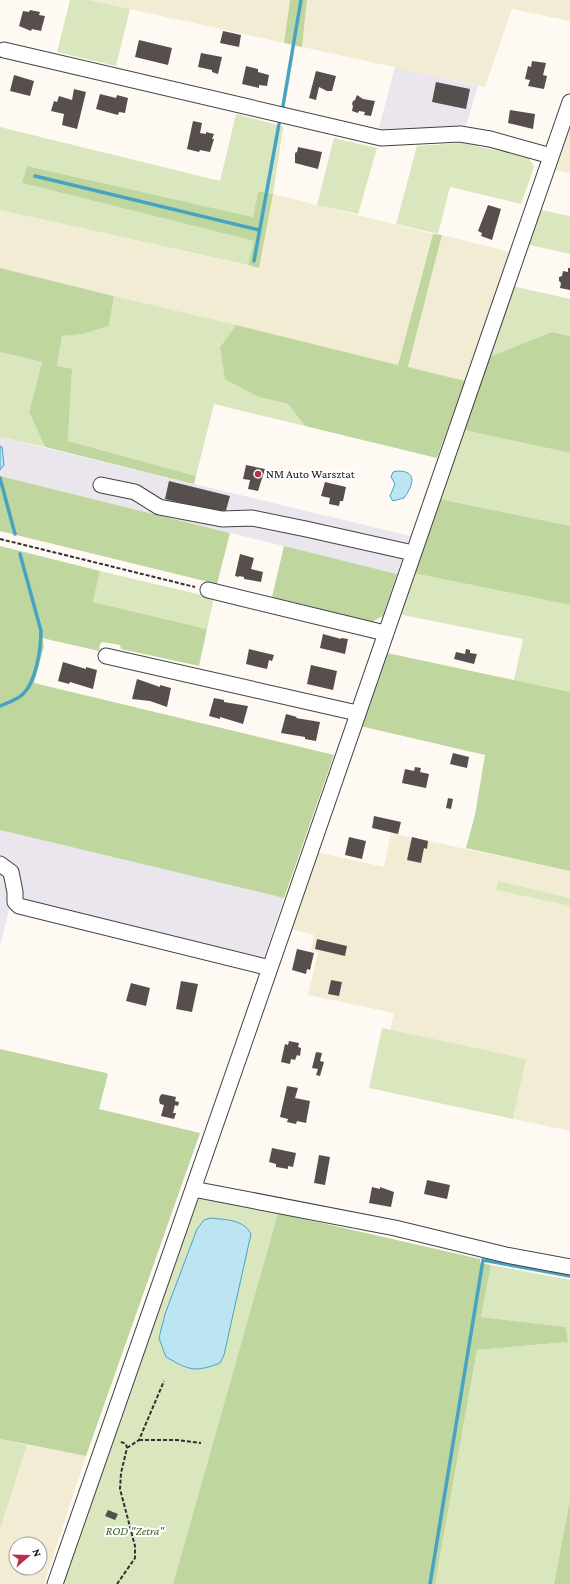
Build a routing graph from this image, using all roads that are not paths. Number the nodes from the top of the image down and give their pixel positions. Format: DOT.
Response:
graph roads {
  1 [pos="4,50"];
  2 [pos="570,102"];
  3 [pos="551,156"];
  4 [pos="101,485"];
  5 [pos="413,553"];
  6 [pos="208,590"];
  7 [pos="385,632"];
  8 [pos="106,656"];
  9 [pos="357,713"];
  10 [pos="0,864"];
  11 [pos="270,968"];
  12 [pos="193,1189"];
  13 [pos="570,1267"];
  14 [pos="55,1584"];
  1 -- 3 [label="street"];
  2 -- 3 [label="street"];
  3 -- 5 [label="street"];
  4 -- 5 [label="street"];
  5 -- 7 [label="street"];
  6 -- 7 [label="street"];
  7 -- 9 [label="street"];
  8 -- 9 [label="street"];
  9 -- 11 [label="street"];
  10 -- 11 [label="street"];
  11 -- 12 [label="street"];
  12 -- 13 [label="street"];
  12 -- 14 [label="street"];
}
